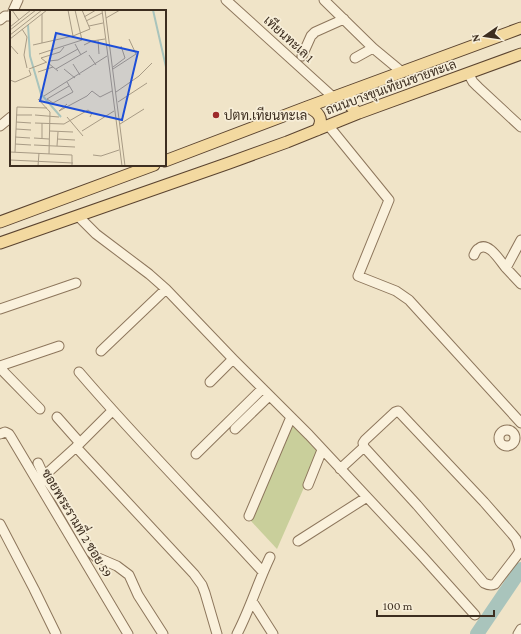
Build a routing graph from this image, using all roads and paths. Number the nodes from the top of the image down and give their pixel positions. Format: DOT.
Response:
graph roads {
  1 [pos="18,0"];
  2 [pos="226,0"];
  3 [pos="324,0"];
  4 [pos="14,10"];
  5 [pos="10,15"];
  6 [pos="344,19"];
  7 [pos="0,20"];
  8 [pos="521,28"];
  9 [pos="373,48"];
  10 [pos="521,54"];
  11 [pos="302,56"];
  12 [pos="355,58"];
  13 [pos="402,72"];
  14 [pos="468,73"];
  15 [pos="351,91"];
  16 [pos="334,98"];
  17 [pos="307,107"];
  18 [pos="359,113"];
  19 [pos="10,118"];
  20 [pos="328,125"];
  21 [pos="0,126"];
  22 [pos="521,127"];
  23 [pos="317,130"];
  24 [pos="167,157"];
  25 [pos="151,166"];
  26 [pos="78,216"];
  27 [pos="0,222"];
  28 [pos="521,240"];
  29 [pos="0,243"];
  30 [pos="474,254"];
  31 [pos="506,268"];
  32 [pos="76,283"];
  33 [pos="521,284"];
  34 [pos="166,289"];
  35 [pos="0,310"];
  36 [pos="59,346"];
  37 [pos="101,351"];
  38 [pos="233,359"];
  39 [pos="0,367"];
  40 [pos="79,372"];
  41 [pos="210,382"];
  42 [pos="262,389"];
  43 [pos="269,396"];
  44 [pos="40,409"];
  45 [pos="112,411"];
  46 [pos="291,417"];
  47 [pos="57,418"];
  48 [pos="521,423"];
  49 [pos="235,428"];
  50 [pos="0,434"];
  51 [pos="78,445"];
  52 [pos="364,447"];
  53 [pos="322,450"];
  54 [pos="196,454"];
  55 [pos="38,463"];
  56 [pos="340,469"];
  57 [pos="44,476"];
  58 [pos="308,484"];
  59 [pos="367,497"];
  60 [pos="249,516"];
  61 [pos="0,524"];
  62 [pos="298,541"];
  63 [pos="270,557"];
  64 [pos="263,572"];
  65 [pos="252,601"];
  66 [pos="475,615"];
  67 [pos="521,629"];
  68 [pos="56,634"];
  69 [pos="128,634"];
  70 [pos="163,634"];
  71 [pos="216,634"];
  72 [pos="237,634"];
  73 [pos="273,634"];
  74 [pos="518,634"];
  1 -- 4 [label="street"];
  2 -- 16 [label="street, เทียนทะเล 1"];
  3 -- 6 [label="street"];
  5 -- 7 [label="street"];
  6 -- 9 [label="street"];
  6 -- 11 [label="street"];
  8 -- 13 [label="main road, ถนนบางขุนเทียนชายทะเล"];
  9 -- 12 [label="street"];
  9 -- 13 [label="street"];
  10 -- 14 [label="main road, ถนนบางขุนเทียนชายทะเล"];
  13 -- 15 [label="main road, ถนนบางขุนเทียนชายทะเล"];
  14 -- 18 [label="main road, ถนนบางขุนเทียนชายทะเล"];
  14 -- 22 [label="street"];
  15 -- 16 [label="main road, ถนนบางขุนเทียนชายทะเล"];
  15 -- 18 [label="main road"];
  16 -- 17 [label="main road, ถนนบางขุนเทียนชายทะเล"];
  17 -- 23 [label="main road"];
  17 -- 24 [label="main road, ถนนบางขุนเทียนชายทะเล"];
  18 -- 20 [label="main road, ถนนบางขุนเทียนชายทะเล"];
  19 -- 21 [label="street"];
  20 -- 23 [label="main road, ถนนบางขุนเทียนชายทะเล"];
  20 -- 48 [label="street"];
  23 -- 26 [label="main road, ถนนบางขุนเทียนชายทะเล"];
  25 -- 27 [label="main road"];
  26 -- 29 [label="main road, ถนนบางขุนเทียนชายทะเล"];
  26 -- 34 [label="street"];
  28 -- 31 [label="street"];
  30 -- 31 [label="street"];
  31 -- 33 [label="street"];
  32 -- 35 [label="street"];
  34 -- 37 [label="street"];
  34 -- 38 [label="street"];
  36 -- 39 [label="street"];
  38 -- 41 [label="street"];
  38 -- 42 [label="street"];
  39 -- 44 [label="street"];
  40 -- 45 [label="street"];
  42 -- 43 [label="street"];
  42 -- 54 [label="street"];
  43 -- 46 [label="street"];
  43 -- 49 [label="street"];
  45 -- 51 [label="street"];
  45 -- 64 [label="street"];
  46 -- 53 [label="street"];
  46 -- 60 [label="street"];
  47 -- 51 [label="street"];
  50 -- 69 [label="street, ซอยพระรามที่ 2 ซอย 59"];
  51 -- 57 [label="street"];
  51 -- 71 [label="street"];
  52 -- 52 [label="street"];
  52 -- 56 [label="street"];
  53 -- 56 [label="street"];
  53 -- 58 [label="street"];
  55 -- 57 [label="street"];
  56 -- 59 [label="street"];
  57 -- 70 [label="street"];
  59 -- 62 [label="street"];
  59 -- 66 [label="street"];
  61 -- 68 [label="street"];
  63 -- 64 [label="street"];
  64 -- 65 [label="street"];
  65 -- 72 [label="street"];
  65 -- 73 [label="street"];
  67 -- 74 [label="street"];
}
